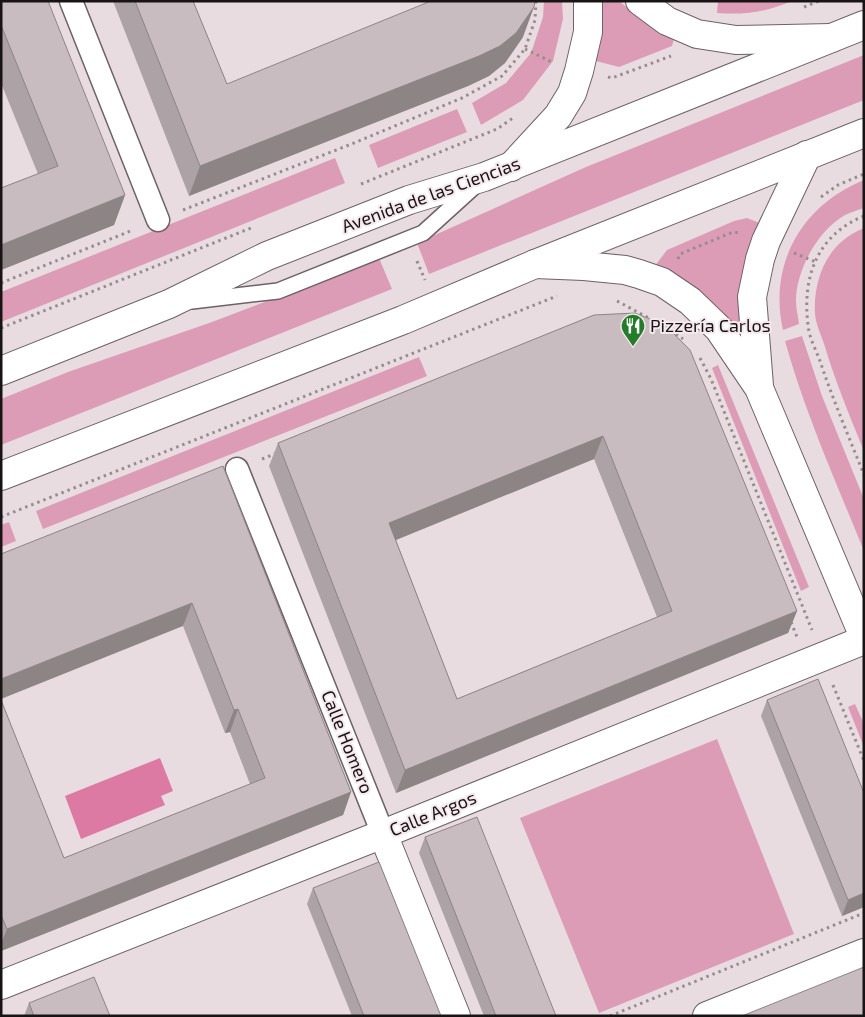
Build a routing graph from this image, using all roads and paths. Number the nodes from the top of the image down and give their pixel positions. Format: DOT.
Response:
graph roads {
  1 [pos="71,1"];
  2 [pos="536,1"];
  3 [pos="588,1"];
  4 [pos="640,1"];
  5 [pos="864,25"];
  6 [pos="697,34"];
  7 [pos="832,38"];
  8 [pos="525,49"];
  9 [pos="579,71"];
  10 [pos="521,112"];
  11 [pos="864,133"];
  12 [pos="807,155"];
  13 [pos="511,167"];
  14 [pos="864,174"];
  15 [pos="484,177"];
  16 [pos="356,186"];
  17 [pos="819,198"];
  18 [pos="864,216"];
  19 [pos="158,220"];
  20 [pos="257,226"];
  21 [pos="766,241"];
  22 [pos="816,262"];
  23 [pos="535,264"];
  24 [pos="651,278"];
  25 [pos="1,283"];
  26 [pos="560,295"];
  27 [pos="614,300"];
  28 [pos="620,302"];
  29 [pos="168,304"];
  30 [pos="644,316"];
  31 [pos="640,323"];
  32 [pos="1,328"];
  33 [pos="686,342"];
  34 [pos="697,352"];
  35 [pos="1,371"];
  36 [pos="759,388"];
  37 [pos="282,451"];
  38 [pos="237,469"];
  39 [pos="864,475"];
  40 [pos="1,476"];
  41 [pos="1,517"];
  42 [pos="790,618"];
  43 [pos="815,638"];
  44 [pos="864,638"];
  45 [pos="800,644"];
  46 [pos="832,683"];
  47 [pos="864,761"];
  48 [pos="383,834"];
  49 [pos="864,913"];
  50 [pos="864,953"];
  51 [pos="1,986"];
  52 [pos="456,1016"];
  53 [pos="610,1016"];
  54 [pos="707,1016"];
  1 -- 19 [label="street"];
  2 -- 8 [label="path"];
  3 -- 9 [label="street"];
  4 -- 6 [label="street"];
  5 -- 7 [label="street, Avenida de las Ciencias"];
  6 -- 7 [label="street"];
  6 -- 9 [label="path"];
  7 -- 13 [label="street, Avenida de las Ciencias"];
  8 -- 9 [label="path"];
  8 -- 19 [label="path"];
  9 -- 13 [label="street"];
  10 -- 16 [label="path"];
  11 -- 12 [label="street"];
  12 -- 21 [label="street"];
  12 -- 23 [label="street"];
  13 -- 15 [label="street, Avenida de las Ciencias"];
  14 -- 17 [label="path"];
  15 -- 29 [label="street, Avenida de las Ciencias"];
  15 -- 29 [label="lane"];
  18 -- 22 [label="path"];
  19 -- 25 [label="path"];
  20 -- 32 [label="path"];
  21 -- 22 [label="path"];
  21 -- 24 [label="path"];
  21 -- 36 [label="street"];
  22 -- 39 [label="path"];
  23 -- 24 [label="street"];
  23 -- 40 [label="street"];
  24 -- 28 [label="path"];
  24 -- 30 [label="path"];
  24 -- 36 [label="street"];
  26 -- 41 [label="path"];
  27 -- 28 [label="path"];
  28 -- 30 [label="path"];
  29 -- 35 [label="street, Avenida de las Ciencias"];
  30 -- 31 [label="path"];
  30 -- 33 [label="path"];
  34 -- 43 [label="path"];
  36 -- 44 [label="street"];
  37 -- 38 [label="path"];
  38 -- 48 [label="street, Calle Homero"];
  42 -- 45 [label="path"];
  44 -- 48 [label="street, Calle Argos"];
  46 -- 47 [label="path"];
  48 -- 51 [label="street, Calle Argos"];
  48 -- 52 [label="street, Calle Homero"];
  49 -- 53 [label="path"];
  50 -- 54 [label="street"];
}
